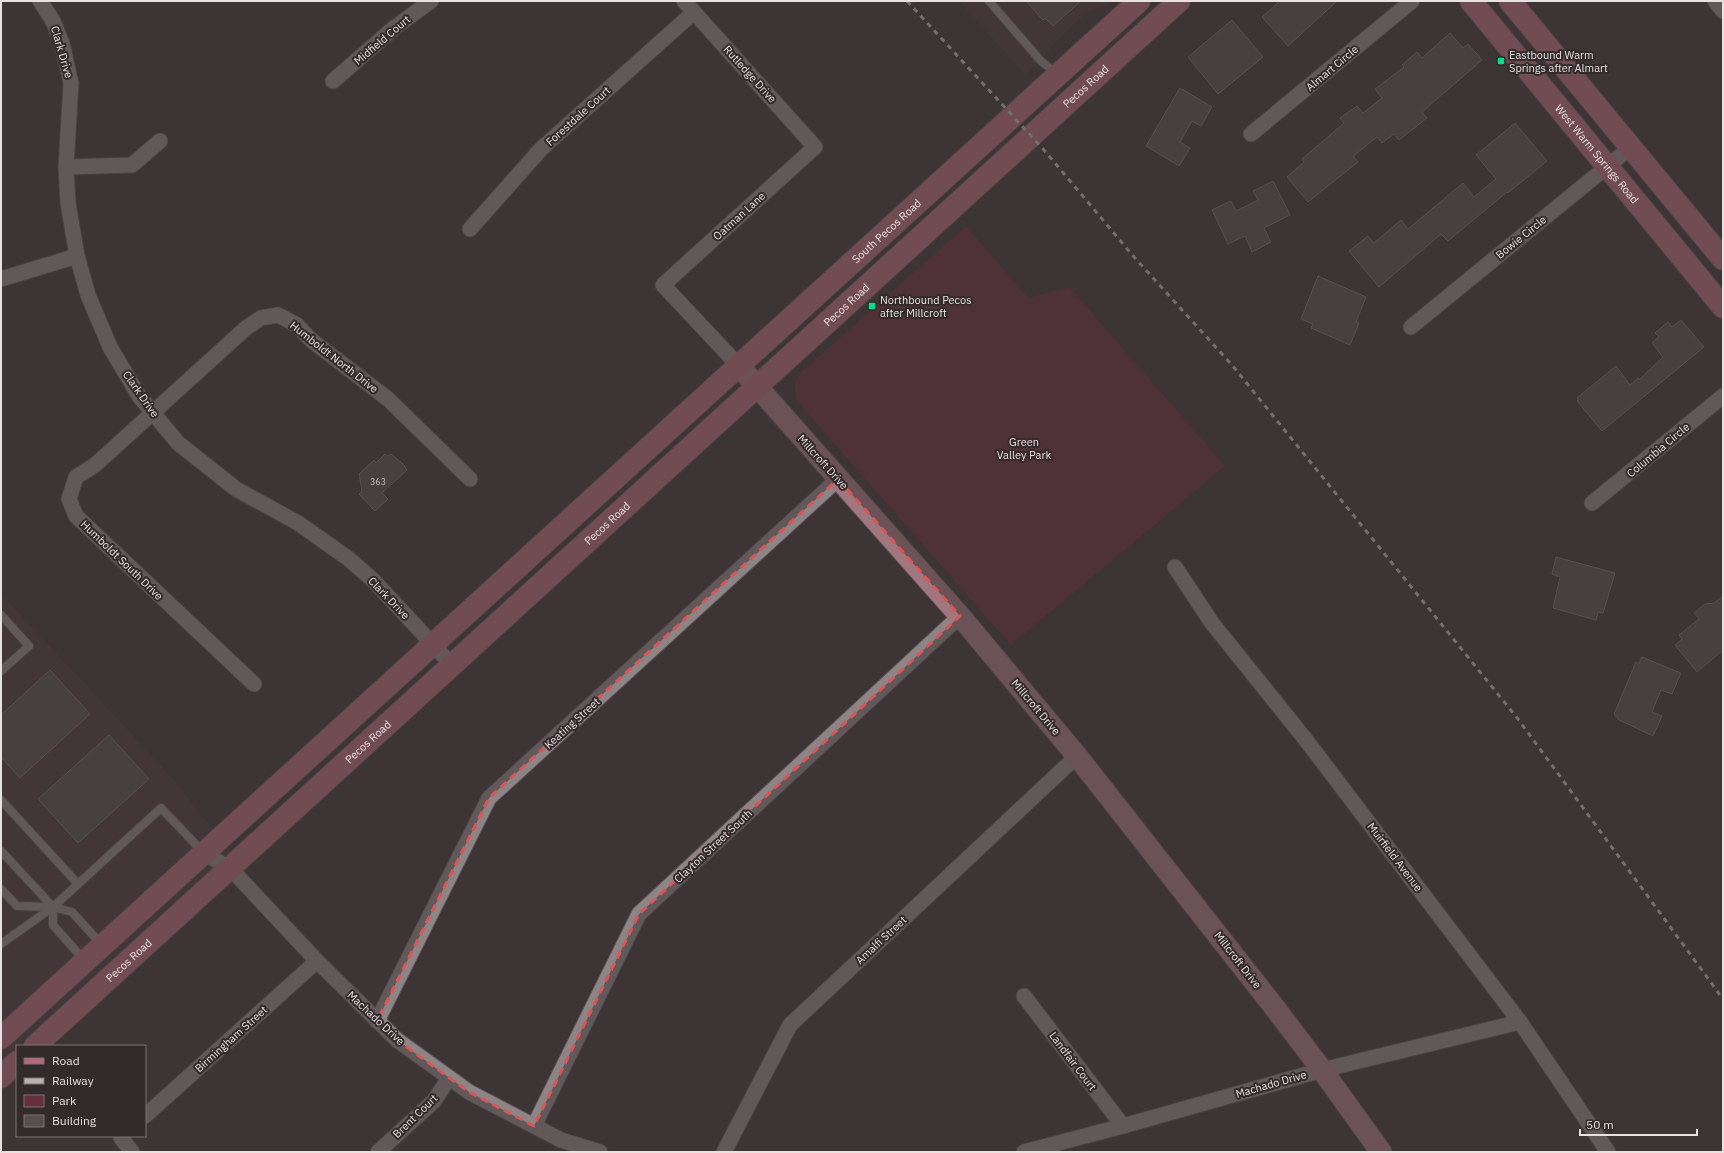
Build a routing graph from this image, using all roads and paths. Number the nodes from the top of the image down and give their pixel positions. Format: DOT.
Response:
graph roads {
  1 [pos="40,1"];
  2 [pos="431,1"];
  3 [pos="989,1"];
  4 [pos="1139,1"];
  5 [pos="1179,1"];
  6 [pos="1412,1"];
  7 [pos="1471,1"];
  8 [pos="1510,1"];
  9 [pos="1715,1"];
  10 [pos="689,6"];
  11 [pos="1723,10"];
  12 [pos="1058,75"];
  13 [pos="333,81"];
  14 [pos="1251,134"];
  15 [pos="160,141"];
  16 [pos="815,146"];
  17 [pos="1631,147"];
  18 [pos="1606,167"];
  19 [pos="66,168"];
  20 [pos="470,229"];
  21 [pos="77,256"];
  22 [pos="1723,259"];
  23 [pos="1,279"];
  24 [pos="663,285"];
  25 [pos="1723,307"];
  26 [pos="1411,327"];
  27 [pos="739,366"];
  28 [pos="757,387"];
  29 [pos="1723,396"];
  30 [pos="153,413"];
  31 [pos="470,479"];
  32 [pos="838,479"];
  33 [pos="1592,503"];
  34 [pos="1175,566"];
  35 [pos="1,615"];
  36 [pos="960,616"];
  37 [pos="434,644"];
  38 [pos="452,665"];
  39 [pos="1,672"];
  40 [pos="254,684"];
  41 [pos="1077,756"];
  42 [pos="1,800"];
  43 [pos="1,851"];
  44 [pos="203,853"];
  45 [pos="230,868"];
  46 [pos="78,884"];
  47 [pos="1,889"];
  48 [pos="53,907"];
  49 [pos="1,944"];
  50 [pos="103,946"];
  51 [pos="86,961"];
  52 [pos="317,961"];
  53 [pos="1024,996"];
  54 [pos="377,1021"];
  55 [pos="1520,1022"];
  56 [pos="1,1038"];
  57 [pos="36,1045"];
  58 [pos="16,1063"];
  59 [pos="1322,1070"];
  60 [pos="1,1077"];
  61 [pos="449,1078"];
  62 [pos="146,1115"];
  63 [pos="534,1126"];
  64 [pos="1123,1126"];
  65 [pos="122,1137"];
  66 [pos="132,1152"];
  67 [pos="378,1152"];
  68 [pos="600,1152"];
  69 [pos="724,1152"];
  70 [pos="1024,1152"];
  71 [pos="1381,1152"];
  72 [pos="1608,1152"];
  1 -- 19 [label="street, Clark Drive"];
  2 -- 13 [label="street, Midfield Court"];
  3 -- 12 [label="lane"];
  4 -- 12 [label="main road, South Pecos Road"];
  5 -- 28 [label="main road, Pecos Road"];
  6 -- 14 [label="street, Almart Circle"];
  7 -- 18 [label="main road, West Warm Springs Road"];
  8 -- 17 [label="main road"];
  9 -- 11 [label="street"];
  10 -- 16 [label="street, Rutledge Drive"];
  10 -- 20 [label="street, Forestdale Court"];
  12 -- 27 [label="main road, South Pecos Road"];
  15 -- 19 [label="street"];
  16 -- 24 [label="street, Oatman Lane"];
  17 -- 18 [label="street, Bowie Circle"];
  17 -- 22 [label="main road"];
  18 -- 25 [label="main road, West Warm Springs Road"];
  18 -- 26 [label="street, Bowie Circle"];
  19 -- 21 [label="street, Clark Drive"];
  21 -- 23 [label="street"];
  21 -- 30 [label="street, Clark Drive"];
  24 -- 27 [label="street, Millcroft Drive"];
  27 -- 28 [label="street, Millcroft Drive"];
  27 -- 37 [label="main road, South Pecos Road"];
  28 -- 32 [label="street, Millcroft Drive"];
  28 -- 38 [label="main road, Pecos Road"];
  29 -- 33 [label="street, Columbia Circle"];
  30 -- 31 [label="street, Humboldt North Drive"];
  30 -- 37 [label="street, Clark Drive"];
  30 -- 40 [label="street, Humboldt South Drive"];
  32 -- 36 [label="street, Millcroft Drive"];
  32 -- 54 [label="street, Keating Street"];
  34 -- 55 [label="street, Muirfield Avenue"];
  35 -- 39 [label="lane"];
  36 -- 41 [label="street, Millcroft Drive"];
  36 -- 63 [label="street, Clayton Street South"];
  37 -- 38 [label="street, Clark Drive"];
  37 -- 44 [label="main road"];
  38 -- 45 [label="main road, Pecos Road"];
  41 -- 59 [label="street, Millcroft Drive"];
  41 -- 69 [label="street, Amalfi Street"];
  42 -- 46 [label="lane"];
  43 -- 48 [label="lane"];
  44 -- 45 [label="street, Machado Drive"];
  44 -- 46 [label="lane"];
  44 -- 50 [label="main road"];
  45 -- 52 [label="street, Machado Drive"];
  45 -- 57 [label="main road, Pecos Road"];
  46 -- 48 [label="lane"];
  47 -- 48 [label="lane"];
  48 -- 49 [label="lane"];
  48 -- 50 [label="lane"];
  48 -- 51 [label="lane"];
  50 -- 51 [label="main road"];
  51 -- 56 [label="main road"];
  52 -- 54 [label="street, Machado Drive"];
  52 -- 62 [label="street, Birmingham Street"];
  53 -- 64 [label="street, Landfair Court"];
  54 -- 61 [label="street, Machado Drive"];
  55 -- 59 [label="street, Machado Drive"];
  55 -- 72 [label="street, Muirfield Avenue"];
  58 -- 60 [label="main road"];
  59 -- 64 [label="street, Machado Drive"];
  59 -- 71 [label="street, Millcroft Drive"];
  61 -- 63 [label="street, Machado Drive"];
  61 -- 67 [label="street, Brent Court"];
  63 -- 68 [label="street, Machado Drive"];
  64 -- 70 [label="street, Machado Drive"];
  65 -- 66 [label="street"];
}
